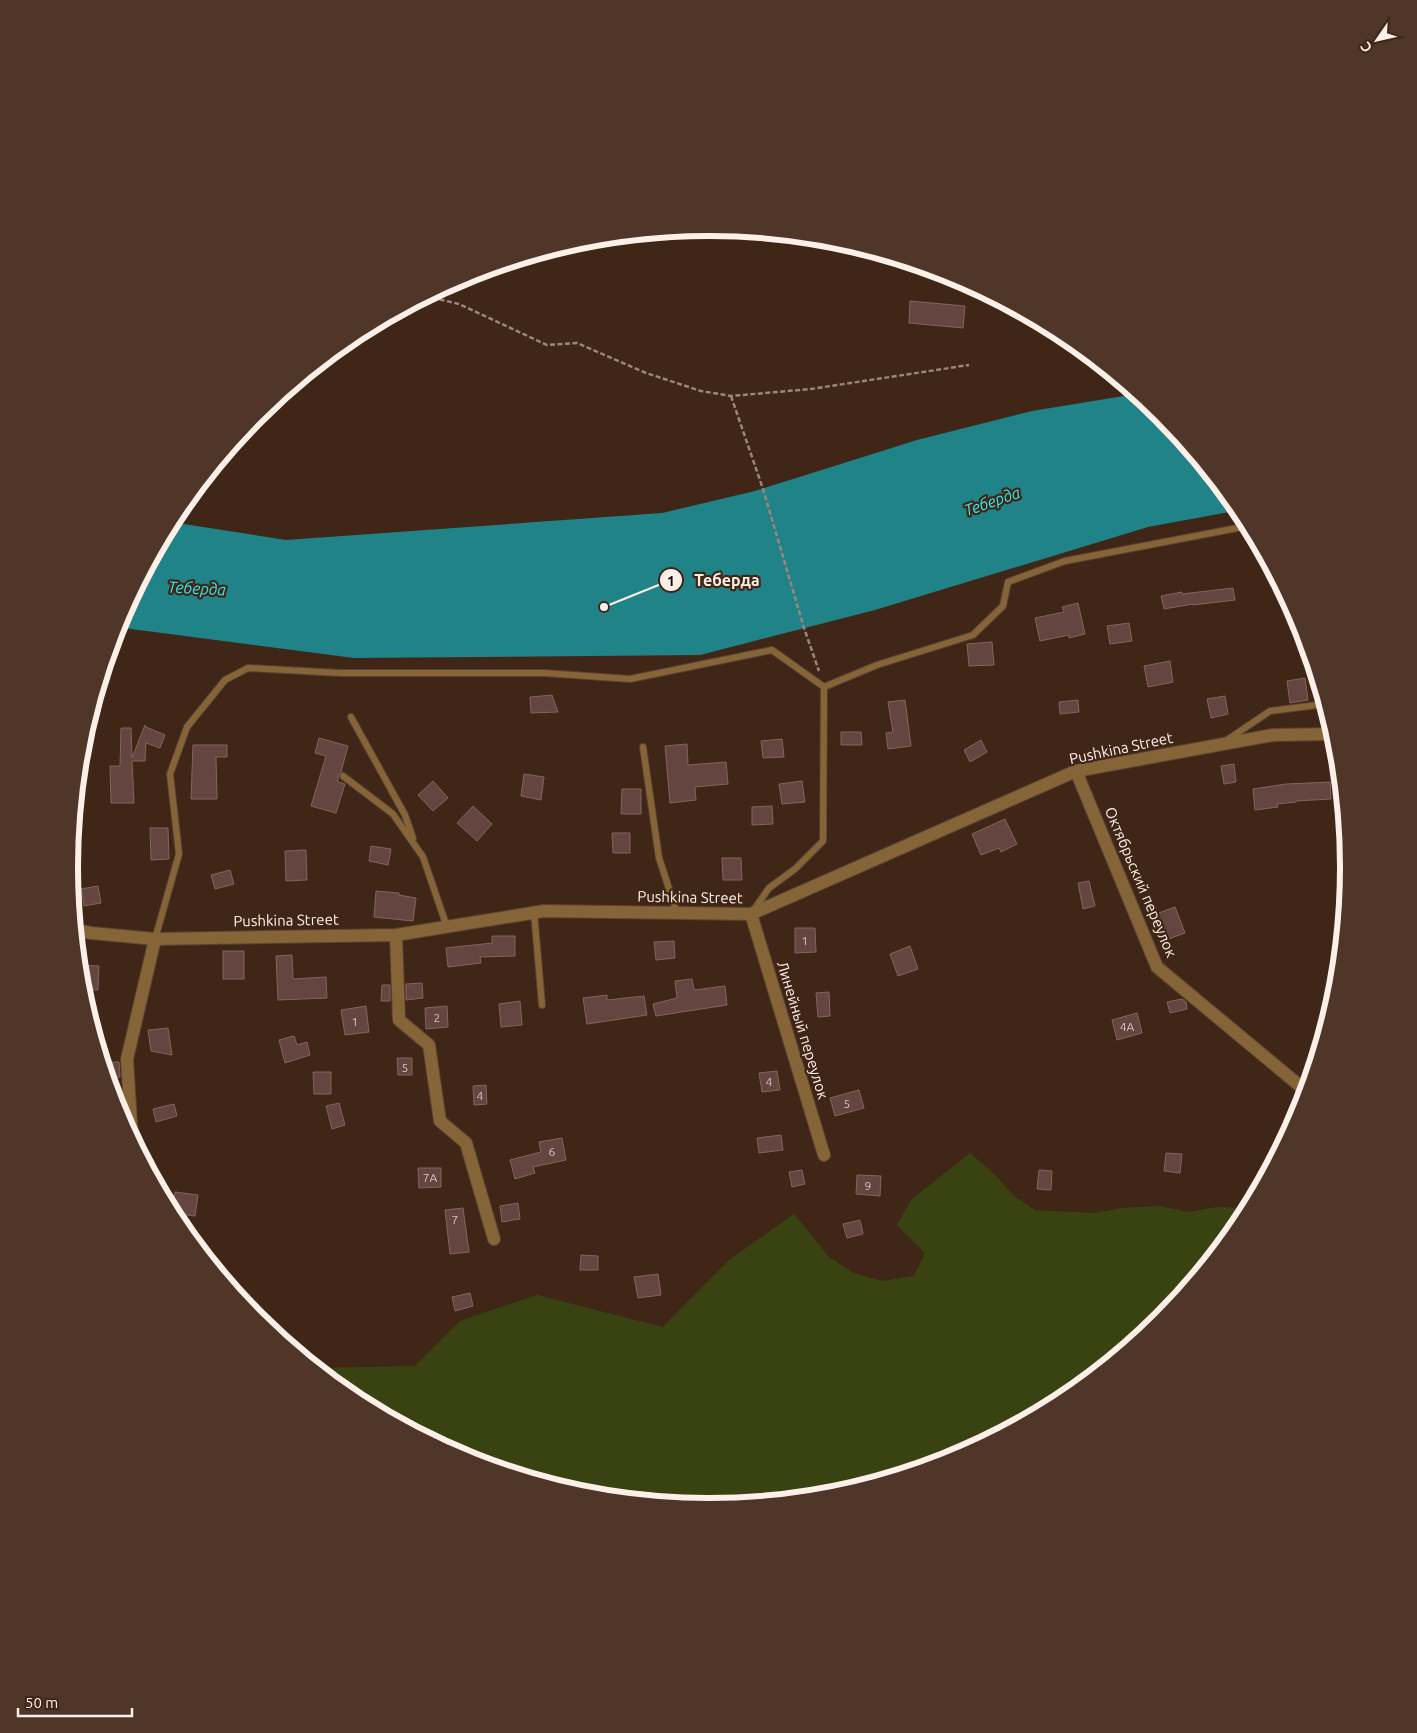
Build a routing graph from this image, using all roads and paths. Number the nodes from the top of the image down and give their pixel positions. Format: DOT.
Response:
graph roads {
  1 [pos="435,298"];
  2 [pos="969,365"];
  3 [pos="731,396"];
  4 [pos="1240,527"];
  5 [pos="824,687"];
  6 [pos="1318,705"];
  7 [pos="351,717"];
  8 [pos="1325,734"];
  9 [pos="1220,745"];
  10 [pos="642,746"];
  11 [pos="1076,771"];
  12 [pos="342,776"];
  13 [pos="416,847"];
  14 [pos="534,912"];
  15 [pos="677,913"];
  16 [pos="751,914"];
  17 [pos="447,927"];
  18 [pos="81,931"];
  19 [pos="396,935"];
  20 [pos="155,938"];
  21 [pos="542,1004"];
  22 [pos="1300,1086"];
  23 [pos="131,1119"];
  24 [pos="824,1155"];
  25 [pos="494,1239"];
  1 -- 3 [label="path"];
  2 -- 3 [label="path"];
  3 -- 5 [label="path"];
  4 -- 5 [label="lane"];
  5 -- 16 [label="lane"];
  5 -- 20 [label="lane"];
  6 -- 9 [label="lane"];
  7 -- 13 [label="lane"];
  8 -- 9 [label="street, Pushkina Street"];
  9 -- 11 [label="street, Pushkina Street"];
  10 -- 15 [label="lane"];
  11 -- 16 [label="street, Pushkina Street"];
  11 -- 22 [label="street, Октябрьский переулок"];
  12 -- 13 [label="lane"];
  13 -- 17 [label="lane"];
  14 -- 15 [label="street, Pushkina Street"];
  14 -- 17 [label="street, Pushkina Street"];
  14 -- 21 [label="lane"];
  15 -- 16 [label="street, Pushkina Street"];
  16 -- 24 [label="street, Линейный переулок"];
  17 -- 19 [label="street, Pushkina Street"];
  18 -- 20 [label="street, Pushkina Street"];
  19 -- 20 [label="street, Pushkina Street"];
  19 -- 25 [label="street"];
  20 -- 23 [label="street"];
}
